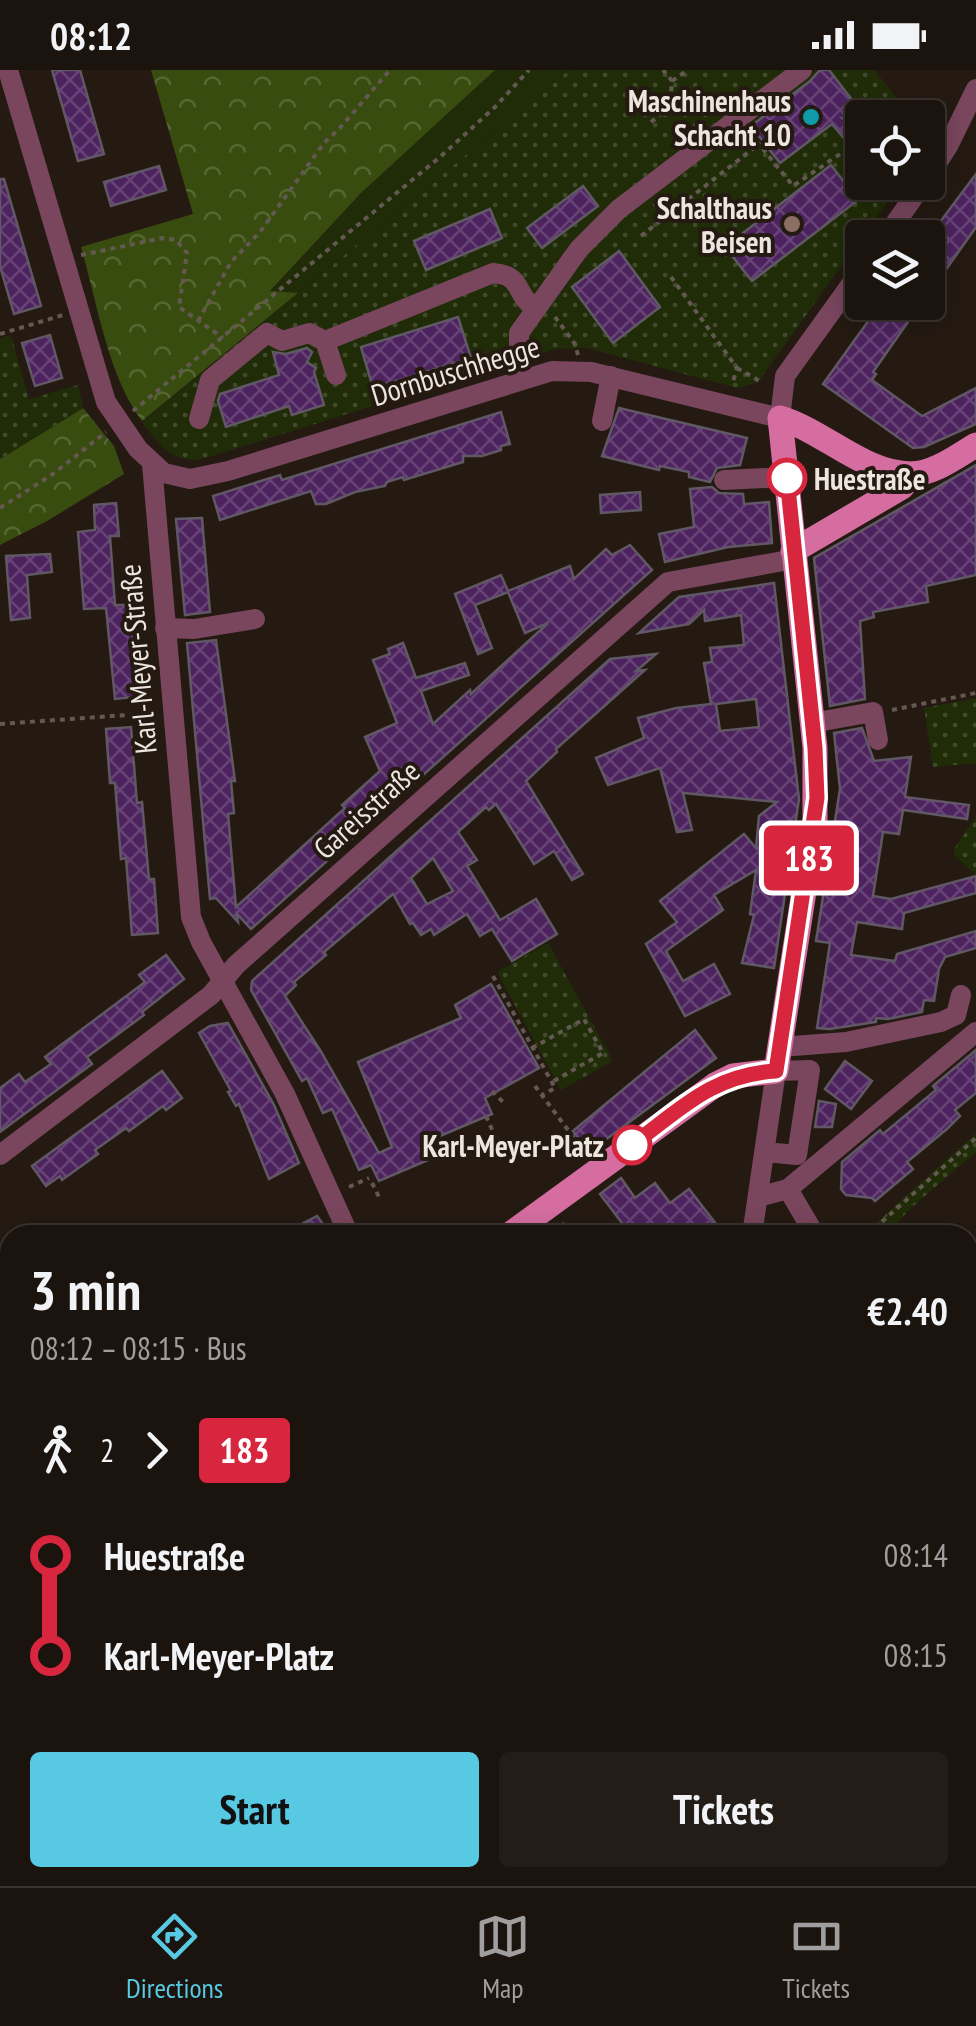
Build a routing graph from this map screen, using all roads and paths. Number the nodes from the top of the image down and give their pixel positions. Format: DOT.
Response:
graph roads {
  1 [pos="8,70"];
  2 [pos="390,70"];
  3 [pos="529,70"];
  4 [pos="663,70"];
  5 [pos="688,70"];
  6 [pos="802,70"];
  7 [pos="672,81"];
  8 [pos="976,89"];
  9 [pos="738,117"];
  10 [pos="651,122"];
  11 [pos="759,144"];
  12 [pos="945,151"];
  13 [pos="845,152"];
  14 [pos="641,236"];
  15 [pos="63,258"];
  16 [pos="671,277"];
  17 [pos="845,293"];
  18 [pos="539,303"];
  19 [pos="78,311"];
  20 [pos="198,321"];
  21 [pos="0,334"];
  22 [pos="223,338"];
  23 [pos="328,340"];
  24 [pos="737,368"];
  25 [pos="577,370"];
  26 [pos="336,374"];
  27 [pos="610,376"];
  28 [pos="522,379"];
  29 [pos="733,380"];
  30 [pos="763,384"];
  31 [pos="136,408"];
  32 [pos="780,418"];
  33 [pos="199,419"];
  34 [pos="602,420"];
  35 [pos="98,438"];
  36 [pos="976,446"];
  37 [pos="152,464"];
  38 [pos="913,474"];
  39 [pos="786,476"];
  40 [pos="724,480"];
  41 [pos="0,508"];
  42 [pos="794,555"];
  43 [pos="255,619"];
  44 [pos="165,635"];
  45 [pos="239,638"];
  46 [pos="976,694"];
  47 [pos="171,712"];
  48 [pos="872,712"];
  49 [pos="812,723"];
  50 [pos="0,724"];
  51 [pos="878,740"];
  52 [pos="493,976"];
  53 [pos="223,982"];
  54 [pos="961,995"];
  55 [pos="976,1032"];
  56 [pos="532,1048"];
  57 [pos="778,1059"];
  58 [pos="552,1082"];
  59 [pos="536,1086"];
  60 [pos="492,1091"];
  61 [pos="542,1096"];
  62 [pos="505,1104"];
  63 [pos="486,1116"];
  64 [pos="976,1138"];
  65 [pos="498,1143"];
  66 [pos="765,1152"];
  67 [pos="0,1155"];
  68 [pos="597,1170"];
  69 [pos="788,1189"];
  70 [pos="331,1196"];
  71 [pos="758,1197"];
  72 [pos="380,1198"];
  73 [pos="344,1225"];
  74 [pos="523,1225"];
  75 [pos="754,1225"];
  76 [pos="809,1225"];
  77 [pos="878,1225"];
  1 -- 15 [label="street"];
  2 -- 20 [label="path"];
  3 -- 22 [label="path"];
  4 -- 7 [label="path"];
  5 -- 7 [label="path"];
  6 -- 9 [label="street"];
  7 -- 10 [label="path"];
  8 -- 12 [label="street"];
  9 -- 11 [label="path"];
  9 -- 18 [label="street"];
  11 -- 13 [label="path"];
  11 -- 14 [label="path"];
  15 -- 19 [label="street"];
  15 -- 20 [label="path"];
  16 -- 24 [label="path"];
  17 -- 32 [label="street"];
  18 -- 23 [label="street"];
  18 -- 25 [label="path"];
  18 -- 28 [label="street"];
  19 -- 21 [label="path"];
  19 -- 37 [label="street"];
  20 -- 22 [label="path"];
  22 -- 31 [label="path"];
  23 -- 26 [label="street"];
  23 -- 33 [label="street"];
  24 -- 29 [label="path"];
  24 -- 30 [label="path"];
  25 -- 27 [label="street, Dornbuschhegge"];
  25 -- 28 [label="street, Dornbuschhegge"];
  27 -- 32 [label="street, Dornbuschhegge"];
  27 -- 34 [label="street"];
  28 -- 37 [label="street, Dornbuschhegge"];
  32 -- 38 [label="main road"];
  32 -- 39 [label="main road"];
  35 -- 41 [label="path"];
  36 -- 38 [label="main road"];
  37 -- 44 [label="street, Karl-Meyer-Straße"];
  38 -- 42 [label="main road"];
  39 -- 40 [label="street"];
  39 -- 42 [label="main road"];
  42 -- 49 [label="main road"];
  42 -- 53 [label="street, Gareisstraße"];
  43 -- 44 [label="street"];
  44 -- 45 [label="street"];
  44 -- 47 [label="street, Karl-Meyer-Straße"];
  46 -- 48 [label="path"];
  47 -- 50 [label="path"];
  47 -- 53 [label="street, Karl-Meyer-Straße"];
  48 -- 49 [label="street"];
  48 -- 51 [label="street"];
  49 -- 57 [label="main road"];
  52 -- 56 [label="path"];
  53 -- 67 [label="street, Gareisstraße"];
  53 -- 70 [label="street, Karl-Meyer-Straße"];
  54 -- 57 [label="street"];
  55 -- 69 [label="street"];
  56 -- 58 [label="path"];
  56 -- 58 [label="path"];
  57 -- 66 [label="street"];
  57 -- 66 [label="street"];
  57 -- 68 [label="main road"];
  58 -- 61 [label="path"];
  59 -- 61 [label="path"];
  60 -- 62 [label="path"];
  61 -- 68 [label="path"];
  63 -- 65 [label="path"];
  64 -- 77 [label="path"];
  66 -- 71 [label="street"];
  68 -- 74 [label="main road"];
  69 -- 71 [label="street"];
  69 -- 76 [label="street"];
  70 -- 72 [label="path"];
  70 -- 73 [label="street, Karl-Meyer-Straße"];
  71 -- 75 [label="street"];
}
